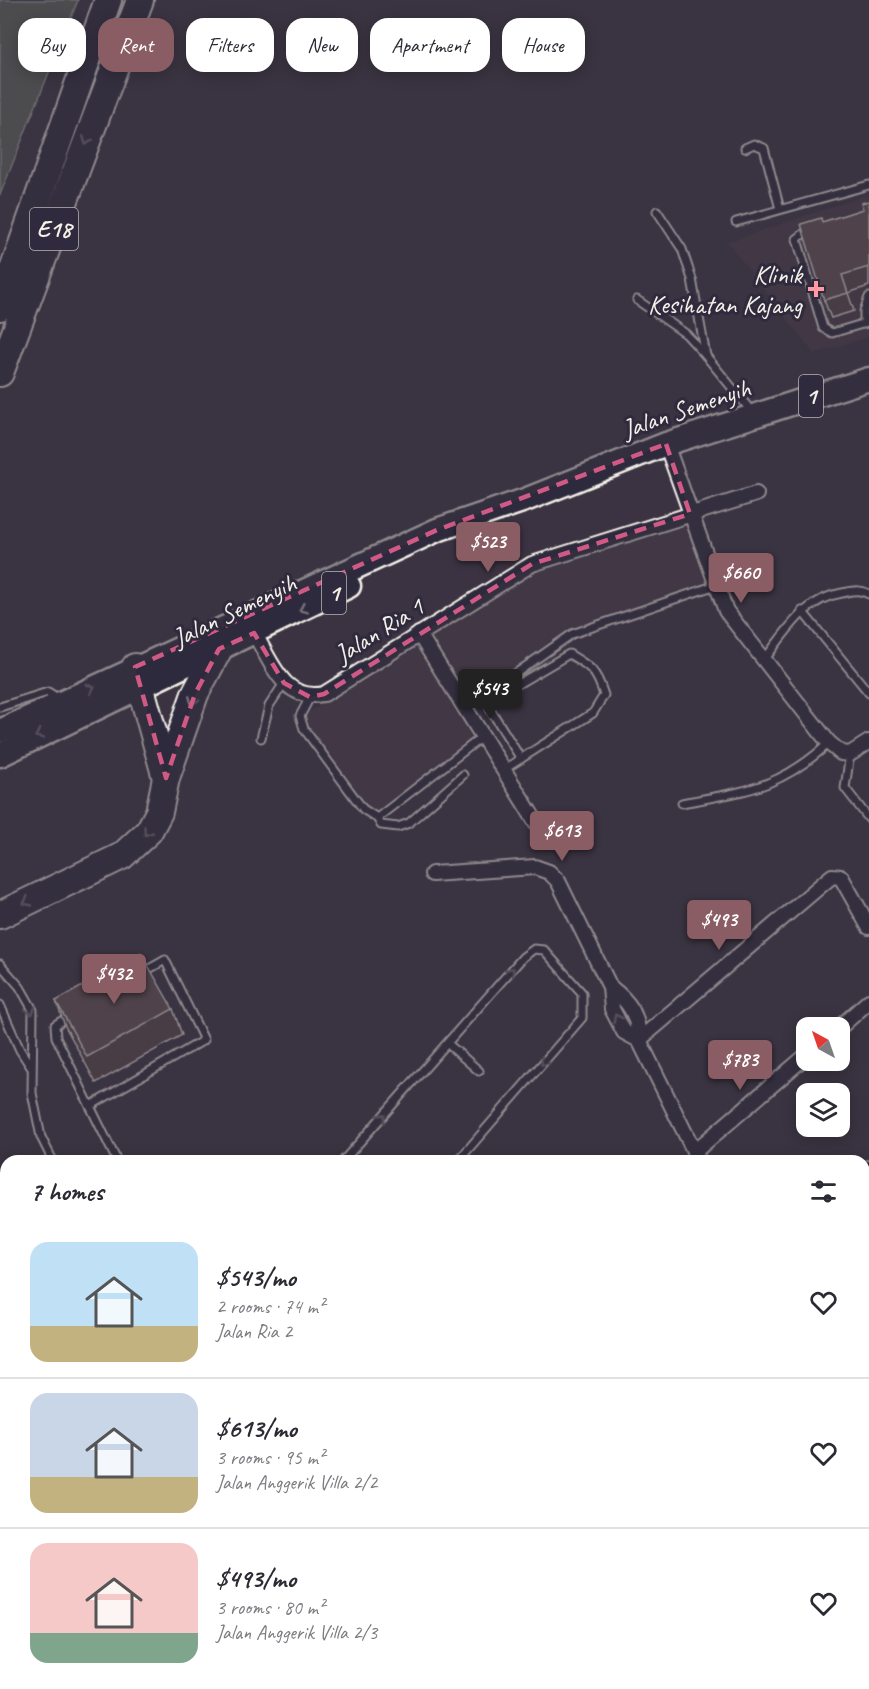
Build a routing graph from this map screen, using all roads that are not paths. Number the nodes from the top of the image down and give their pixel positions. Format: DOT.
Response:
graph roads {
  1 [pos="140,0"];
  2 [pos="157,0"];
  3 [pos="108,2"];
  4 [pos="108,86"];
  5 [pos="745,147"];
  6 [pos="869,184"];
  7 [pos="780,209"];
  8 [pos="657,211"];
  9 [pos="736,222"];
  10 [pos="818,226"];
  11 [pos="869,297"];
  12 [pos="637,300"];
  13 [pos="0,307"];
  14 [pos="867,323"];
  15 [pos="706,357"];
  16 [pos="0,373"];
  17 [pos="869,379"];
  18 [pos="753,414"];
  19 [pos="666,444"];
  20 [pos="756,494"];
  21 [pos="525,500"];
  22 [pos="690,514"];
  23 [pos="716,585"];
  24 [pos="869,594"];
  25 [pos="802,611"];
  26 [pos="254,633"];
  27 [pos="418,634"];
  28 [pos="219,649"];
  29 [pos="764,660"];
  30 [pos="139,676"];
  31 [pos="284,683"];
  32 [pos="869,693"];
  33 [pos="310,697"];
  34 [pos="61,702"];
  35 [pos="0,707"];
  36 [pos="465,709"];
  37 [pos="0,731"];
  38 [pos="482,737"];
  39 [pos="261,738"];
  40 [pos="869,742"];
  41 [pos="829,743"];
  42 [pos="850,754"];
  43 [pos="0,755"];
  44 [pos="521,759"];
  45 [pos="503,770"];
  46 [pos="463,775"];
  47 [pos="166,778"];
  48 [pos="682,803"];
  49 [pos="377,818"];
  50 [pos="869,819"];
  51 [pos="536,822"];
  52 [pos="432,874"];
  53 [pos="0,915"];
  54 [pos="869,927"];
  55 [pos="0,964"];
  56 [pos="135,978"];
  57 [pos="869,1001"];
  58 [pos="0,1005"];
  59 [pos="75,1013"];
  60 [pos="850,1018"];
  61 [pos="639,1040"];
  62 [pos="448,1044"];
  63 [pos="796,1065"];
  64 [pos="31,1067"];
  65 [pos="479,1071"];
  66 [pos="90,1106"];
  67 [pos="50,1155"];
  68 [pos="114,1155"];
  69 [pos="349,1155"];
  70 [pos="463,1155"];
  71 [pos="696,1155"];
  72 [pos="698,1155"];
  1 -- 4 [label="highway, E18"];
  2 -- 4 [label="highway"];
  3 -- 13 [label="highway, E18"];
  4 -- 16 [label="highway, E18, one-way"];
  5 -- 7 [label="lane"];
  6 -- 7 [label="lane"];
  7 -- 9 [label="lane"];
  8 -- 15 [label="lane"];
  10 -- 14 [label="lane"];
  11 -- 14 [label="lane"];
  12 -- 15 [label="lane"];
  15 -- 18 [label="lane"];
  17 -- 18 [label="main road, Jalan Semenyih / 1"];
  18 -- 19 [label="main road, Jalan Semenyih / 1"];
  19 -- 21 [label="main road, Jalan Semenyih / 1"];
  19 -- 22 [label="street"];
  20 -- 22 [label="street, Jalan Ria 1"];
  21 -- 26 [label="main road, Jalan Semenyih / 1, one-way"];
  21 -- 30 [label="main road, Jalan Semenyih / 1"];
  22 -- 23 [label="street"];
  22 -- 27 [label="street, Jalan Ria 1"];
  23 -- 29 [label="street"];
  23 -- 36 [label="lane"];
  24 -- 25 [label="lane"];
  25 -- 29 [label="lane"];
  25 -- 32 [label="lane"];
  26 -- 28 [label="main road, Jalan Semenyih / 1"];
  26 -- 31 [label="street"];
  27 -- 33 [label="street, Jalan Ria 1"];
  27 -- 36 [label="street"];
  28 -- 30 [label="main road, Jalan Semenyih / 1"];
  28 -- 47 [label="highway, one-way"];
  29 -- 41 [label="street"];
  34 -- 30 [label="main road, Jalan Semenyih / 1, one-way"];
  30 -- 43 [label="main road, Jalan Semenyih / 1, one-way"];
  30 -- 47 [label="highway"];
  31 -- 33 [label="street"];
  31 -- 39 [label="lane"];
  33 -- 49 [label="lane"];
  34 -- 35 [label="lane"];
  34 -- 37 [label="main road, Jalan Semenyih / 1"];
  36 -- 38 [label="street"];
  38 -- 45 [label="street"];
  38 -- 49 [label="lane"];
  40 -- 42 [label="street"];
  41 -- 42 [label="street"];
  41 -- 48 [label="lane"];
  42 -- 50 [label="lane"];
  44 -- 44 [label="lane"];
  44 -- 45 [label="lane"];
  45 -- 51 [label="street"];
  46 -- 49 [label="lane"];
  47 -- 53 [label="highway, one-way"];
  52 -- 61 [label="street"];
  54 -- 61 [label="street"];
  55 -- 64 [label="lane, one-way"];
  56 -- 66 [label="lane"];
  57 -- 60 [label="street"];
  58 -- 64 [label="lane"];
  59 -- 66 [label="lane"];
  61 -- 71 [label="street"];
  62 -- 65 [label="lane"];
  69 -- 62 [label="lane, one-way"];
  62 -- 70 [label="lane, one-way"];
  63 -- 72 [label="street"];
  64 -- 67 [label="lane"];
  66 -- 68 [label="lane"];
}
